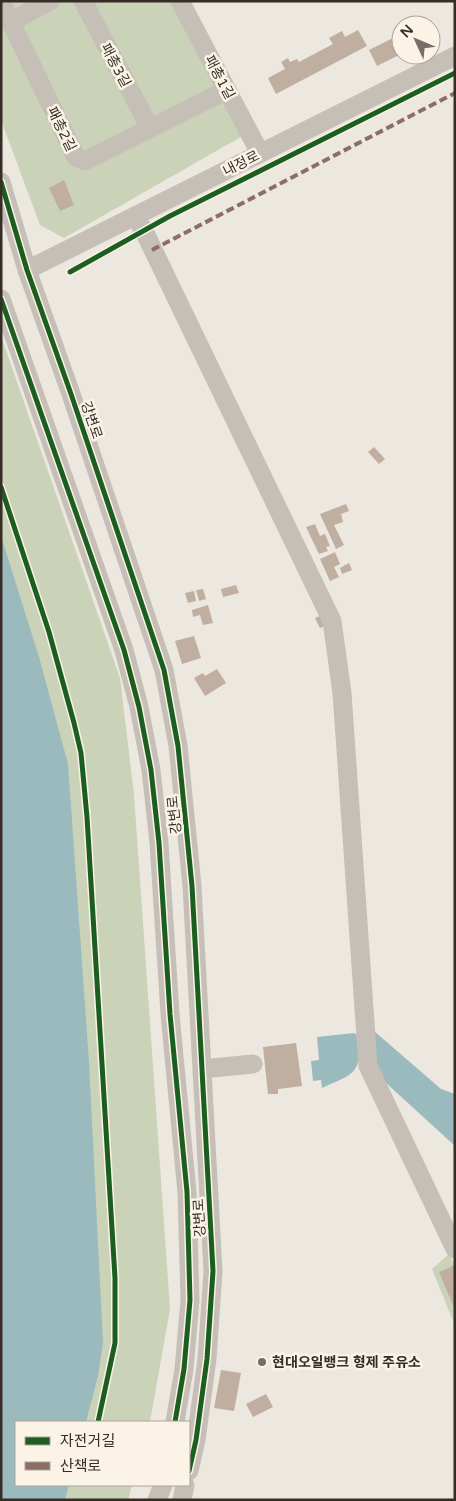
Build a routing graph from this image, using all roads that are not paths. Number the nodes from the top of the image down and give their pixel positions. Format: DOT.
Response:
graph roads {
  1 [pos="50,1"];
  2 [pos="83,1"];
  3 [pos="180,1"];
  4 [pos="1,2"];
  5 [pos="10,22"];
  6 [pos="455,56"];
  7 [pos="227,90"];
  8 [pos="150,128"];
  9 [pos="260,153"];
  10 [pos="1,182"];
  11 [pos="135,216"];
  12 [pos="27,270"];
  13 [pos="1,299"];
  14 [pos="253,1064"];
  15 [pos="202,1069"];
  16 [pos="455,1249"];
  17 [pos="176,1421"];
  18 [pos="190,1467"];
  19 [pos="163,1486"];
  20 [pos="185,1486"];
  21 [pos="157,1500"];
  22 [pos="182,1500"];
  1 -- 5 [label="street"];
  2 -- 8 [label="street, 패총3길"];
  3 -- 7 [label="street, 패총1길"];
  4 -- 5 [label="street, 패총2길"];
  5 -- 8 [label="street, 패총2길"];
  6 -- 9 [label="street, 내정로"];
  7 -- 8 [label="street, 패총2길"];
  7 -- 9 [label="street, 패총1길"];
  9 -- 11 [label="street, 내정로"];
  10 -- 12 [label="street, 강변로"];
  11 -- 12 [label="street, 내정로"];
  11 -- 16 [label="street"];
  12 -- 15 [label="street, 강변로"];
  13 -- 17 [label="street, 강변로"];
  14 -- 15 [label="street"];
  15 -- 18 [label="street, 강변로"];
  19 -- 21 [label="street"];
  20 -- 22 [label="street"];
}
